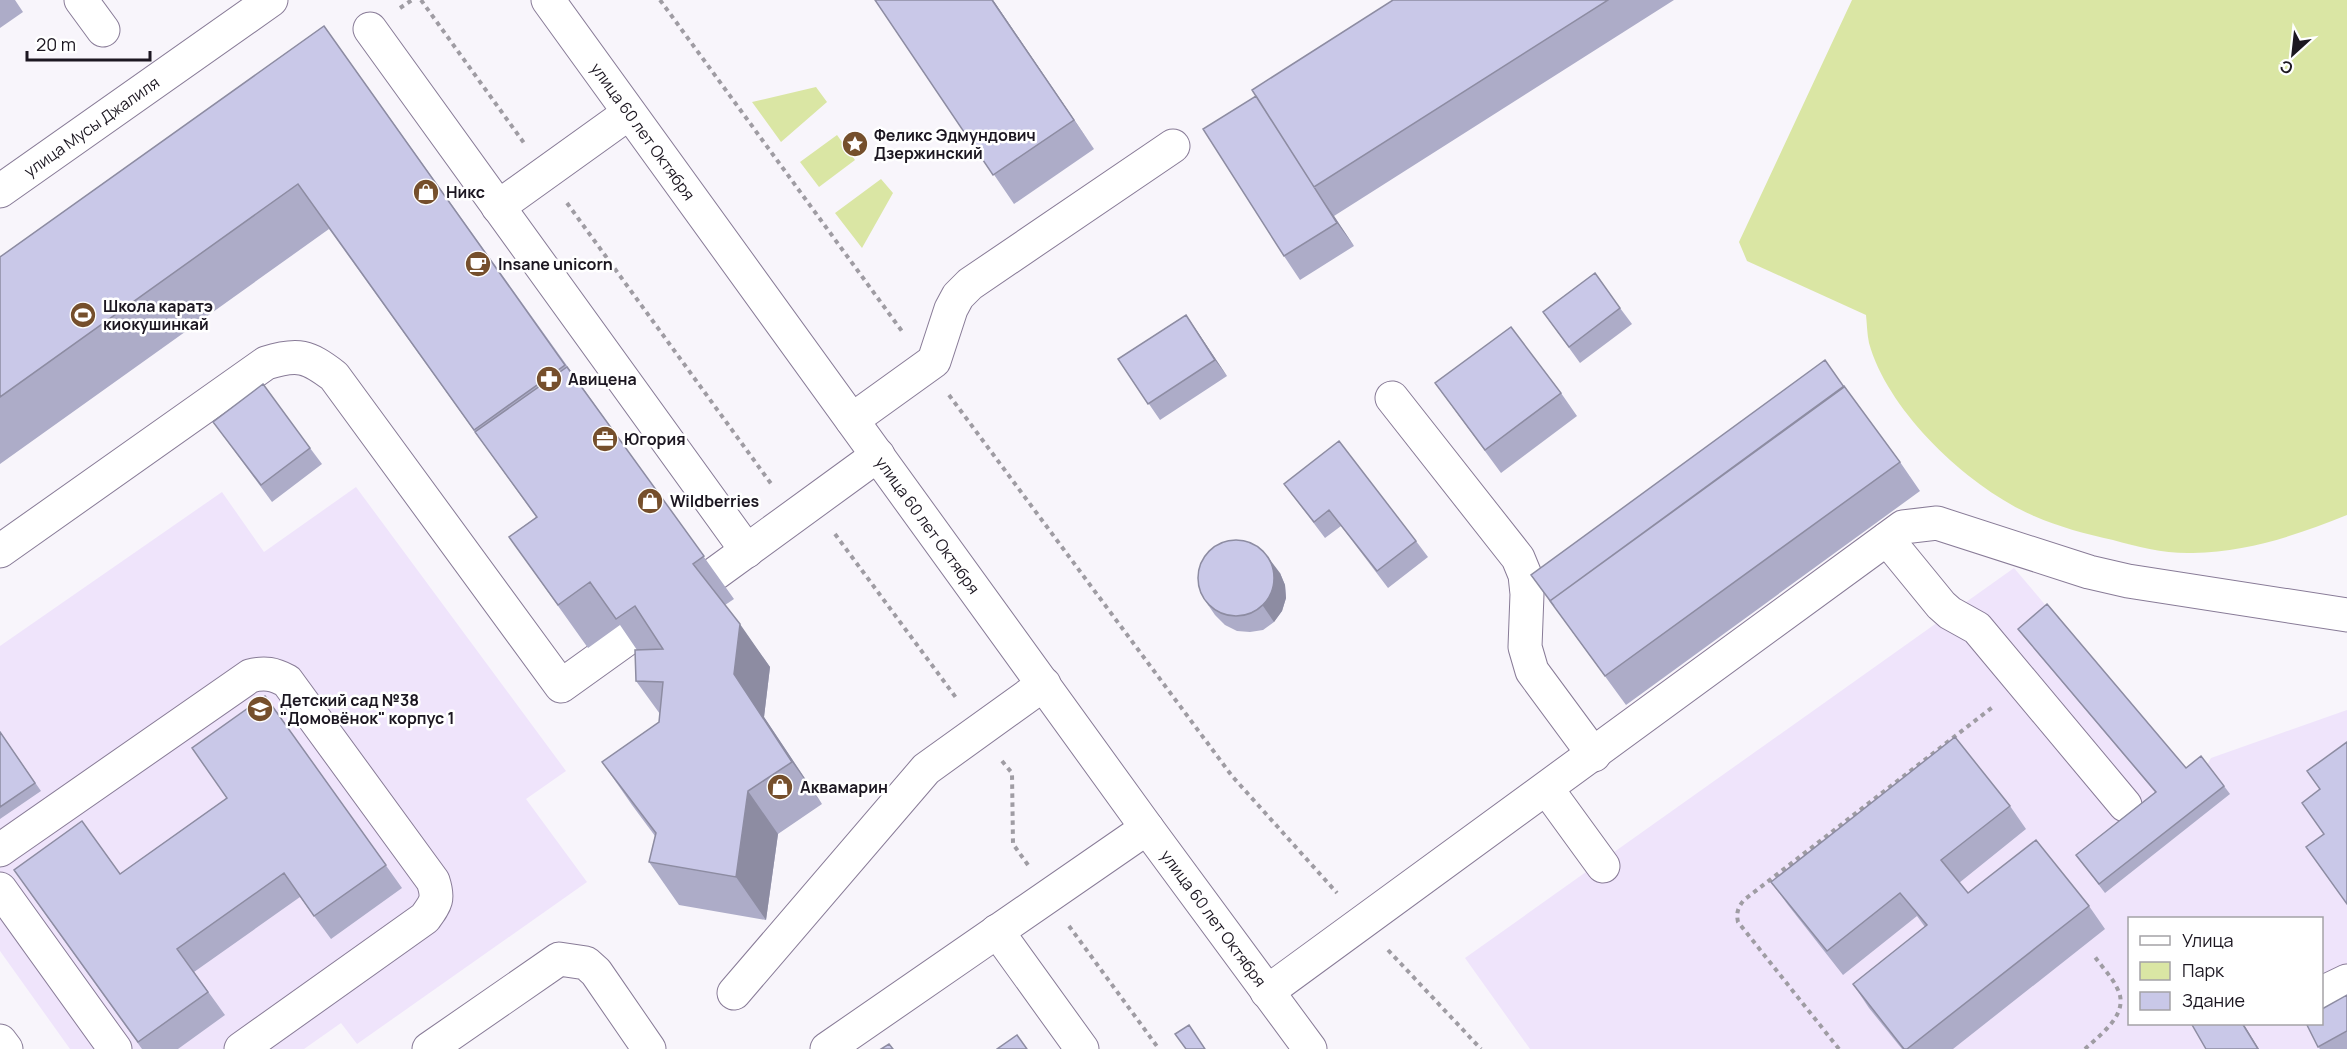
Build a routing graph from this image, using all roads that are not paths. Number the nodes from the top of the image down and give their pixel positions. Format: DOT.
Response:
graph roads {
  1 [pos="81,0"];
  2 [pos="271,0"];
  3 [pos="548,0"];
  4 [pos="370,29"];
  5 [pos="103,30"];
  6 [pos="629,113"];
  7 [pos="1173,146"];
  8 [pos="0,191"];
  9 [pos="498,207"];
  10 [pos="1392,398"];
  11 [pos="852,420"];
  12 [pos="878,455"];
  13 [pos="1887,539"];
  14 [pos="0,551"];
  15 [pos="747,551"];
  16 [pos="716,573"];
  17 [pos="2347,615"];
  18 [pos="628,638"];
  19 [pos="1044,684"];
  20 [pos="1594,754"];
  21 [pos="1547,789"];
  22 [pos="2125,805"];
  23 [pos="1147,828"];
  24 [pos="0,850"];
  25 [pos="1603,866"];
  26 [pos="0,889"];
  27 [pos="997,931"];
  28 [pos="2347,981"];
  29 [pos="1267,992"];
  30 [pos="734,993"];
  31 [pos="2323,993"];
  32 [pos="0,1041"];
  33 [pos="6,1049"];
  34 [pos="116,1049"];
  35 [pos="242,1049"];
  36 [pos="429,1049"];
  37 [pos="650,1049"];
  38 [pos="827,1049"];
  39 [pos="1082,1049"];
  40 [pos="1310,1049"];
  1 -- 5 [label="main road"];
  2 -- 8 [label="main road, улица Мусы Джалиля"];
  3 -- 6 [label="main road, улица 60 лет Октября"];
  4 -- 9 [label="main road"];
  6 -- 9 [label="main road"];
  6 -- 11 [label="main road, улица 60 лет Октября"];
  7 -- 11 [label="main road"];
  9 -- 15 [label="main road"];
  10 -- 20 [label="main road"];
  11 -- 12 [label="main road, улица 60 лет Октября"];
  12 -- 15 [label="main road"];
  12 -- 19 [label="main road, улица 60 лет Октября"];
  13 -- 17 [label="main road"];
  13 -- 20 [label="main road"];
  13 -- 22 [label="main road"];
  14 -- 18 [label="main road"];
  15 -- 16 [label="main road"];
  19 -- 23 [label="main road, улица 60 лет Октября"];
  19 -- 30 [label="main road"];
  20 -- 21 [label="main road"];
  21 -- 25 [label="main road"];
  21 -- 29 [label="main road"];
  23 -- 27 [label="main road"];
  23 -- 29 [label="main road, улица 60 лет Октября"];
  24 -- 35 [label="main road"];
  26 -- 34 [label="main road"];
  27 -- 38 [label="main road"];
  27 -- 39 [label="main road"];
  28 -- 31 [label="main road"];
  29 -- 40 [label="main road, улица 60 лет Октября"];
  32 -- 33 [label="main road"];
  36 -- 37 [label="main road"];
}
